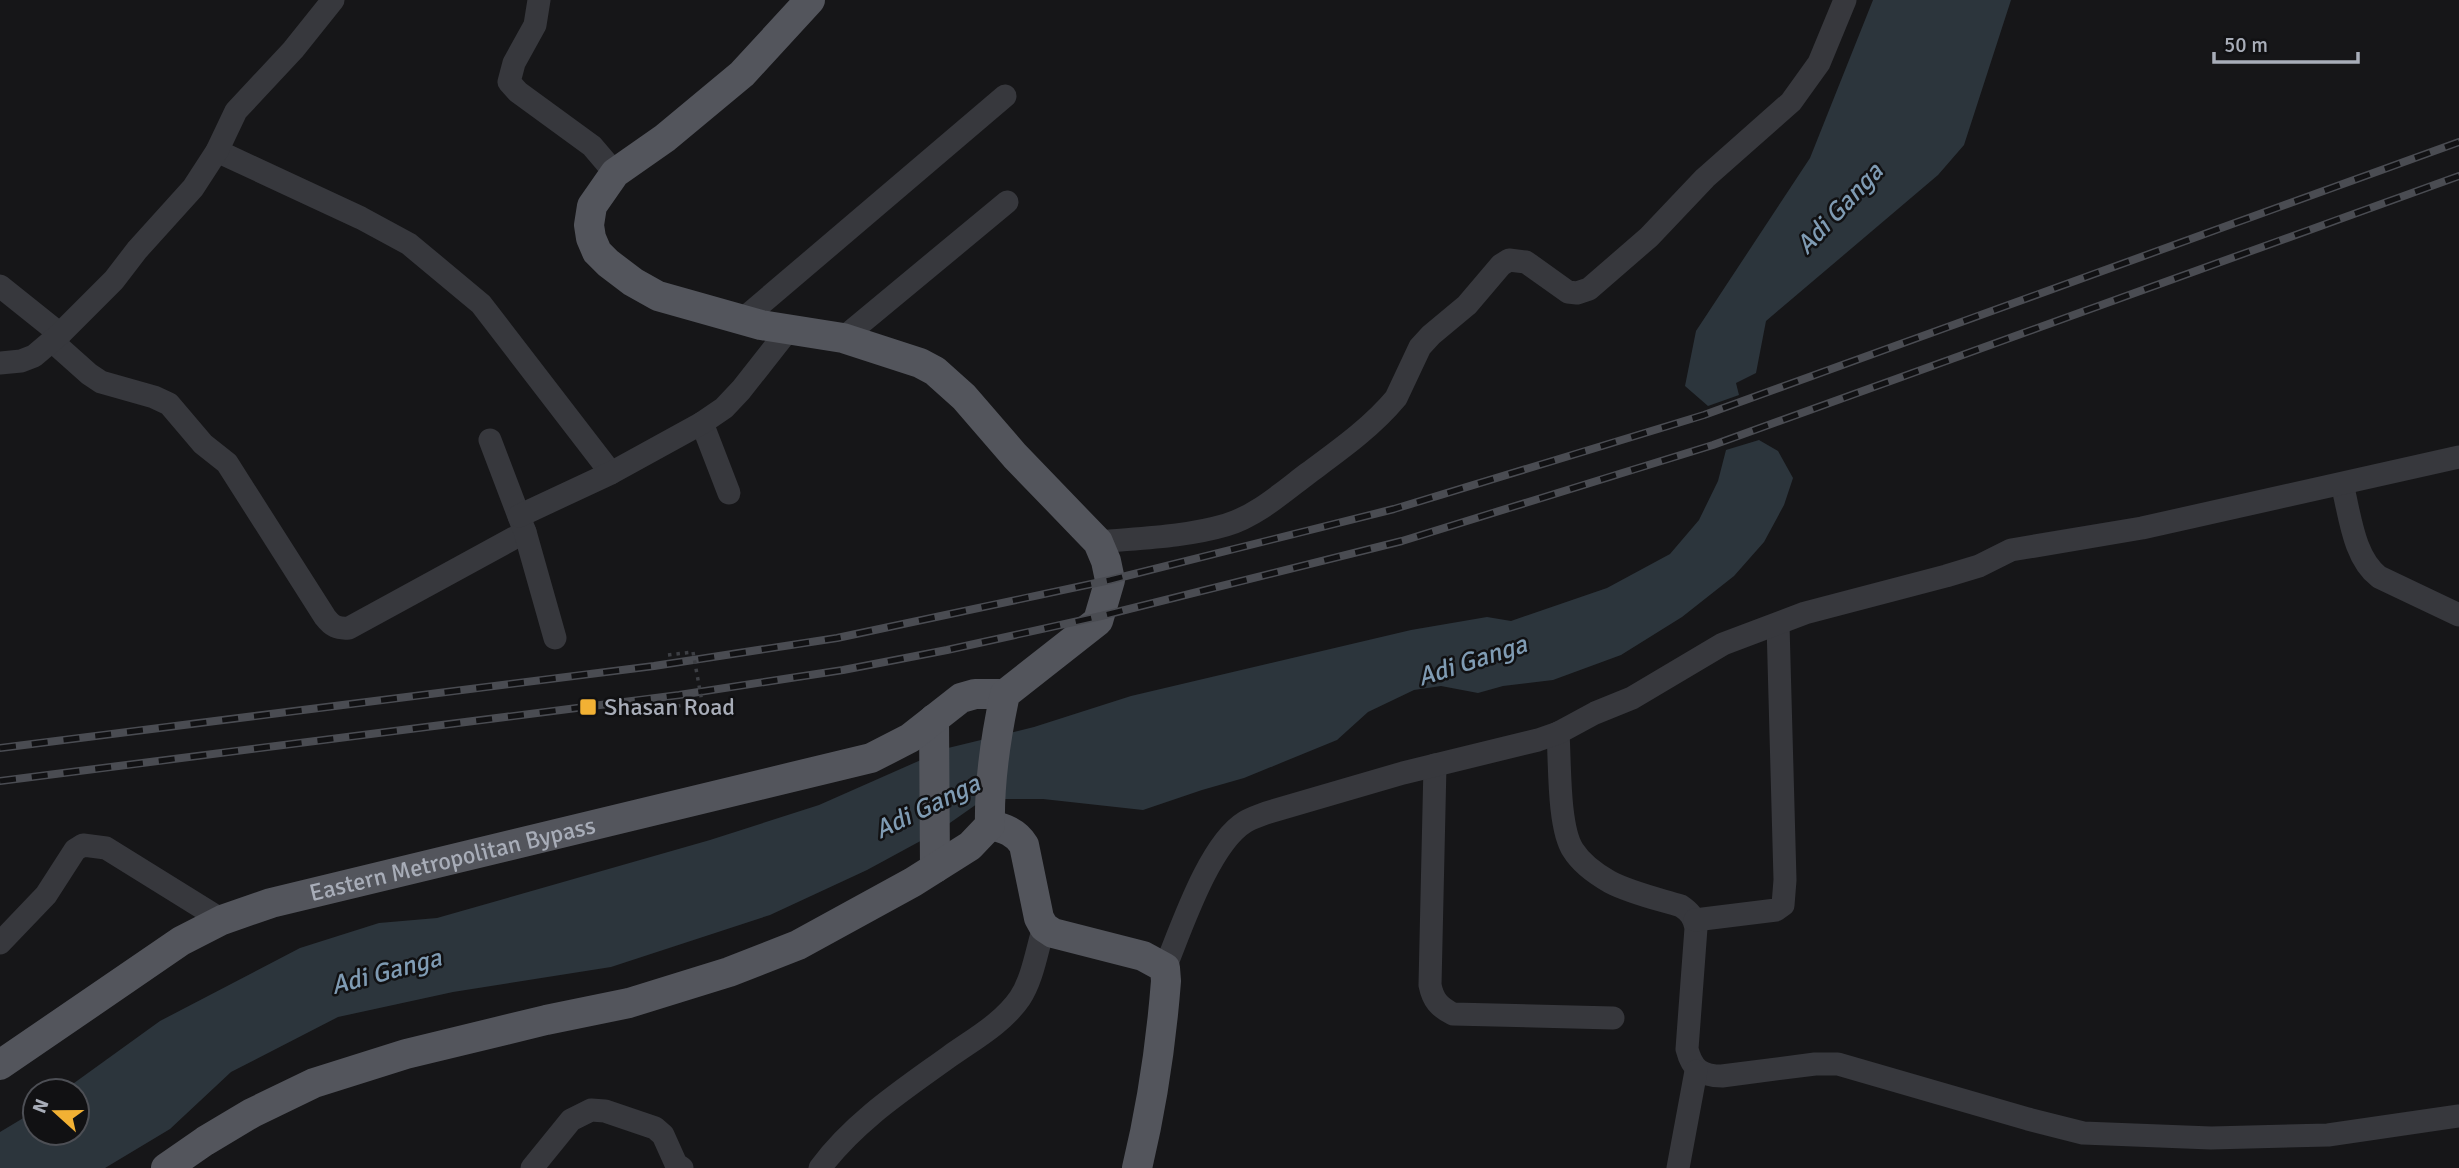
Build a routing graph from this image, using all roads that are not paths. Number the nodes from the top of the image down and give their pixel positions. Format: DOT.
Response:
graph roads {
  1 [pos="333,0"];
  2 [pos="539,0"];
  3 [pos="810,0"];
  4 [pos="1845,0"];
  5 [pos="1005,96"];
  6 [pos="217,151"];
  7 [pos="615,173"];
  8 [pos="1007,202"];
  9 [pos="0,286"];
  10 [pos="742,320"];
  11 [pos="789,329"];
  12 [pos="56,337"];
  13 [pos="843,338"];
  14 [pos="0,363"];
  15 [pos="702,423"];
  16 [pos="490,440"];
  17 [pos="2459,457"];
  18 [pos="611,473"];
  19 [pos="2342,484"];
  20 [pos="729,493"];
  21 [pos="522,524"];
  22 [pos="1098,542"];
  23 [pos="2459,615"];
  24 [pos="1778,624"];
  25 [pos="555,638"];
  26 [pos="1005,694"];
  27 [pos="934,727"];
  28 [pos="1558,733"];
  29 [pos="1435,765"];
  30 [pos="990,816"];
  31 [pos="935,868"];
  32 [pos="222,920"];
  33 [pos="1695,920"];
  34 [pos="1044,927"];
  35 [pos="0,943"];
  36 [pos="1165,968"];
  37 [pos="1613,1018"];
  38 [pos="0,1065"];
  39 [pos="1696,1071"];
  40 [pos="2459,1116"];
  41 [pos="166,1168"];
  42 [pos="532,1168"];
  43 [pos="682,1168"];
  44 [pos="820,1168"];
  45 [pos="1137,1168"];
  46 [pos="1678,1168"];
  1 -- 6 [label="street"];
  2 -- 7 [label="street"];
  3 -- 7 [label="main road"];
  4 -- 22 [label="street"];
  5 -- 10 [label="street"];
  6 -- 12 [label="street"];
  6 -- 18 [label="street"];
  7 -- 10 [label="main road"];
  8 -- 13 [label="street"];
  9 -- 12 [label="street"];
  10 -- 11 [label="main road"];
  11 -- 13 [label="main road"];
  11 -- 15 [label="street"];
  12 -- 14 [label="street"];
  12 -- 21 [label="street"];
  13 -- 22 [label="main road"];
  15 -- 18 [label="street"];
  15 -- 20 [label="street"];
  16 -- 21 [label="street"];
  17 -- 19 [label="street"];
  18 -- 21 [label="street"];
  19 -- 23 [label="street"];
  19 -- 24 [label="street"];
  21 -- 25 [label="street"];
  22 -- 26 [label="main road"];
  24 -- 28 [label="street"];
  24 -- 33 [label="street"];
  26 -- 27 [label="main road, Eastern Metropolitan Bypass"];
  26 -- 30 [label="main road"];
  27 -- 31 [label="main road"];
  27 -- 32 [label="main road, Eastern Metropolitan Bypass"];
  28 -- 29 [label="street"];
  28 -- 33 [label="street"];
  29 -- 36 [label="street"];
  29 -- 37 [label="street"];
  30 -- 31 [label="main road"];
  30 -- 34 [label="main road"];
  31 -- 41 [label="main road"];
  32 -- 35 [label="street"];
  32 -- 38 [label="main road, Eastern Metropolitan Bypass"];
  33 -- 39 [label="street"];
  34 -- 36 [label="main road"];
  34 -- 44 [label="street"];
  36 -- 45 [label="main road"];
  39 -- 40 [label="street"];
  39 -- 46 [label="street"];
  42 -- 43 [label="street"];
}
